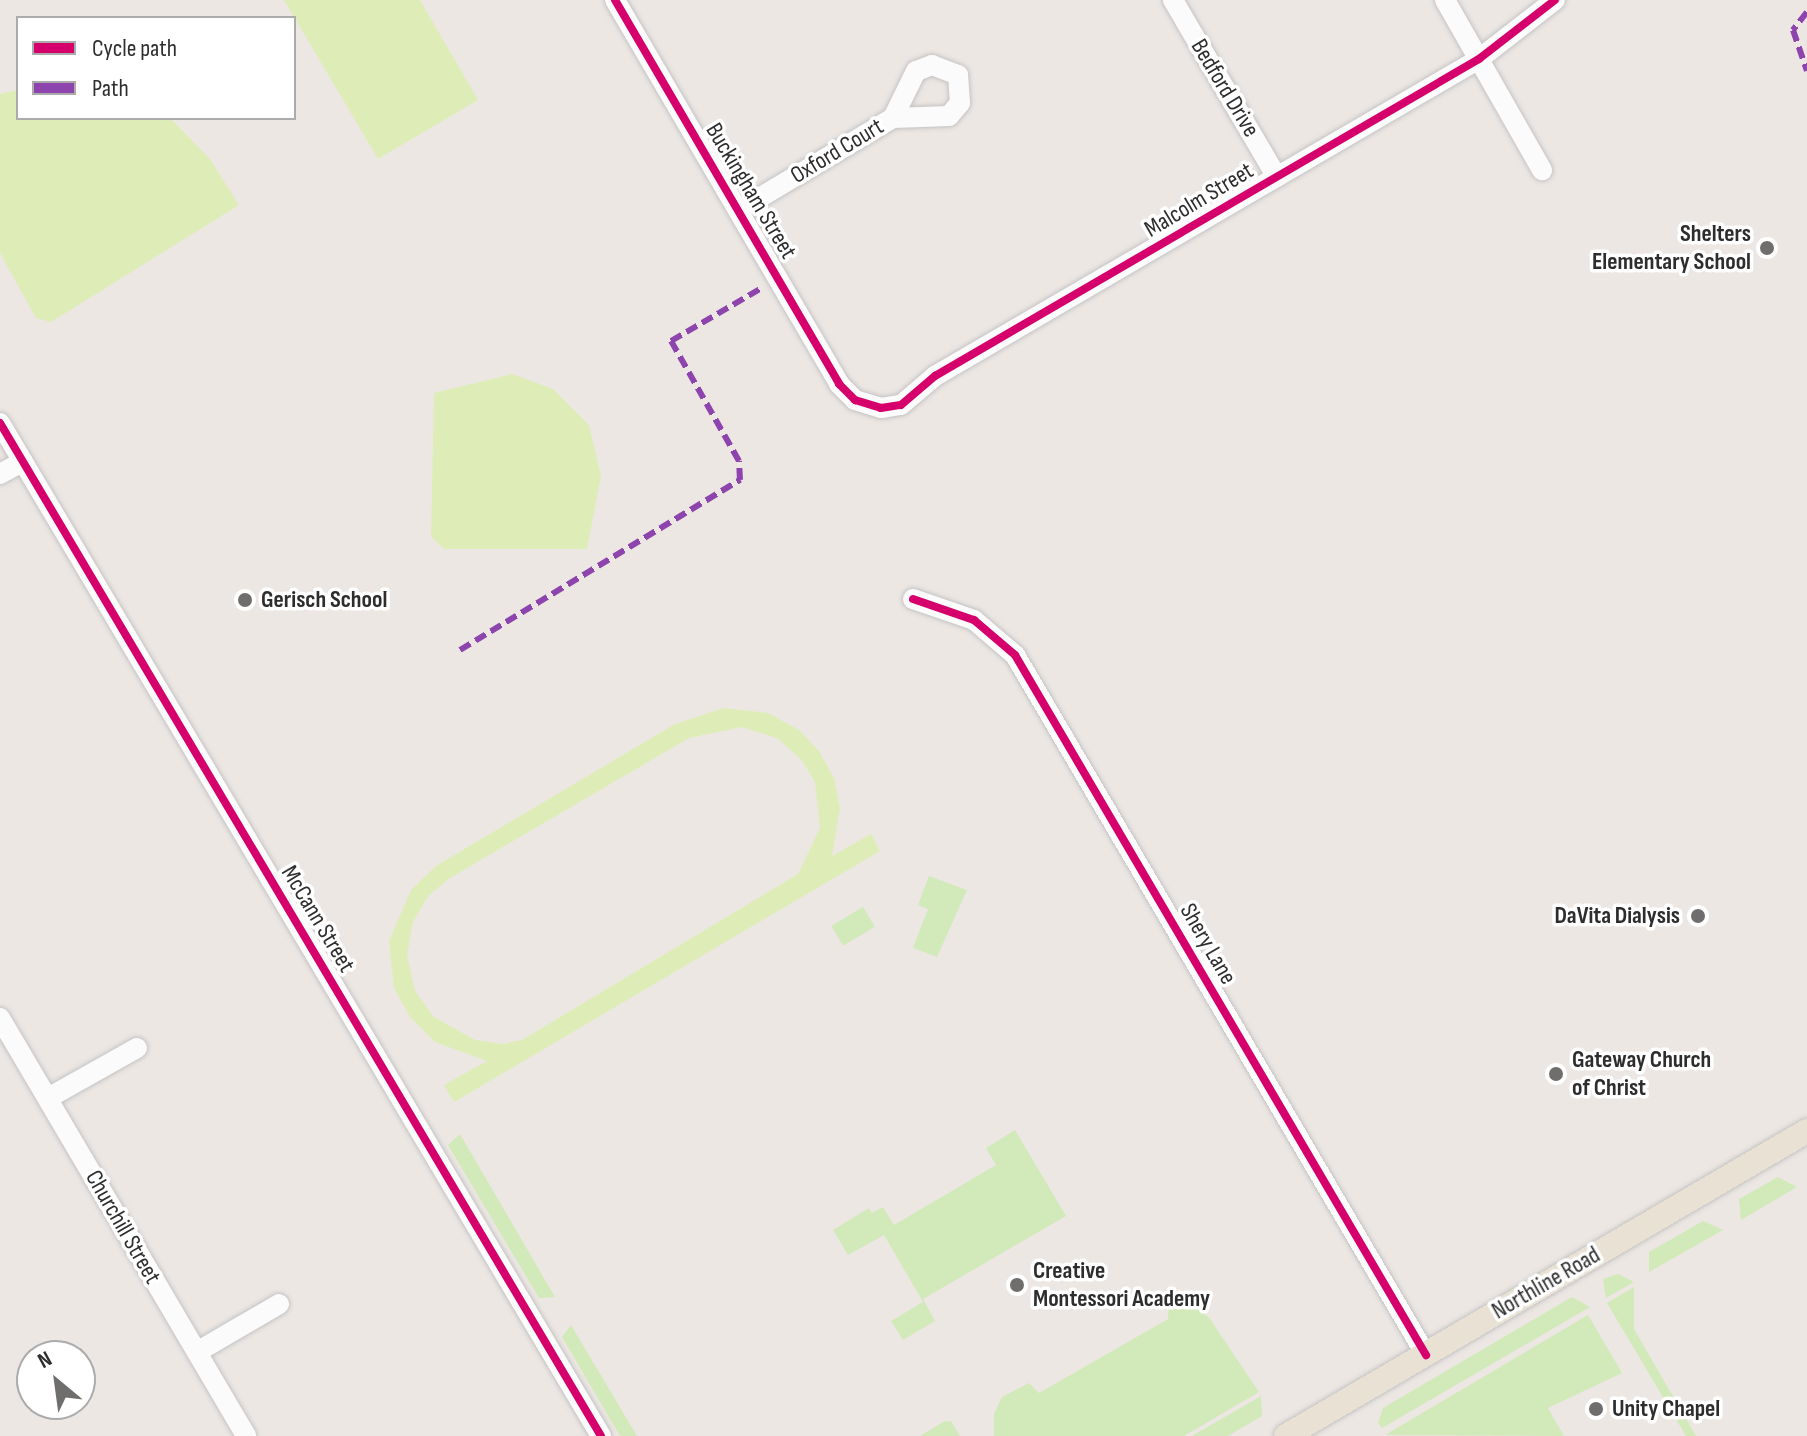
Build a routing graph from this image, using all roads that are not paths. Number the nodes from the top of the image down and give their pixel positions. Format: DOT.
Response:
graph roads {
  1 [pos="615,0"];
  2 [pos="1173,0"];
  3 [pos="1445,0"];
  4 [pos="1555,0"];
  5 [pos="1479,59"];
  6 [pos="893,118"];
  7 [pos="1542,170"];
  8 [pos="1277,177"];
  9 [pos="739,210"];
  10 [pos="855,400"];
  11 [pos="0,423"];
  12 [pos="23,461"];
  13 [pos="0,474"];
  14 [pos="913,599"];
  15 [pos="0,1018"];
  16 [pos="137,1048"];
  17 [pos="48,1098"];
  18 [pos="1807,1131"];
  19 [pos="279,1304"];
  20 [pos="197,1352"];
  21 [pos="1426,1355"];
  22 [pos="593,1434"];
  23 [pos="246,1436"];
  24 [pos="1286,1436"];
  1 -- 9 [label="street, Buckingham Street"];
  2 -- 8 [label="street, Bedford Drive"];
  3 -- 5 [label="street"];
  4 -- 5 [label="street, Malcolm Street"];
  5 -- 7 [label="street"];
  5 -- 8 [label="street, Malcolm Street"];
  6 -- 9 [label="street, Oxford Court"];
  8 -- 10 [label="street, Malcolm Street"];
  9 -- 10 [label="street, Buckingham Street"];
  11 -- 12 [label="street, McCann Street"];
  12 -- 13 [label="street"];
  12 -- 22 [label="street, McCann Street"];
  14 -- 21 [label="street, Shery Lane"];
  15 -- 17 [label="street, Churchill Street"];
  16 -- 17 [label="street"];
  17 -- 20 [label="street, Churchill Street"];
  18 -- 21 [label="main road, Northline Road"];
  19 -- 20 [label="street"];
  20 -- 23 [label="street, Churchill Street"];
  21 -- 24 [label="main road, Northline Road"];
}
